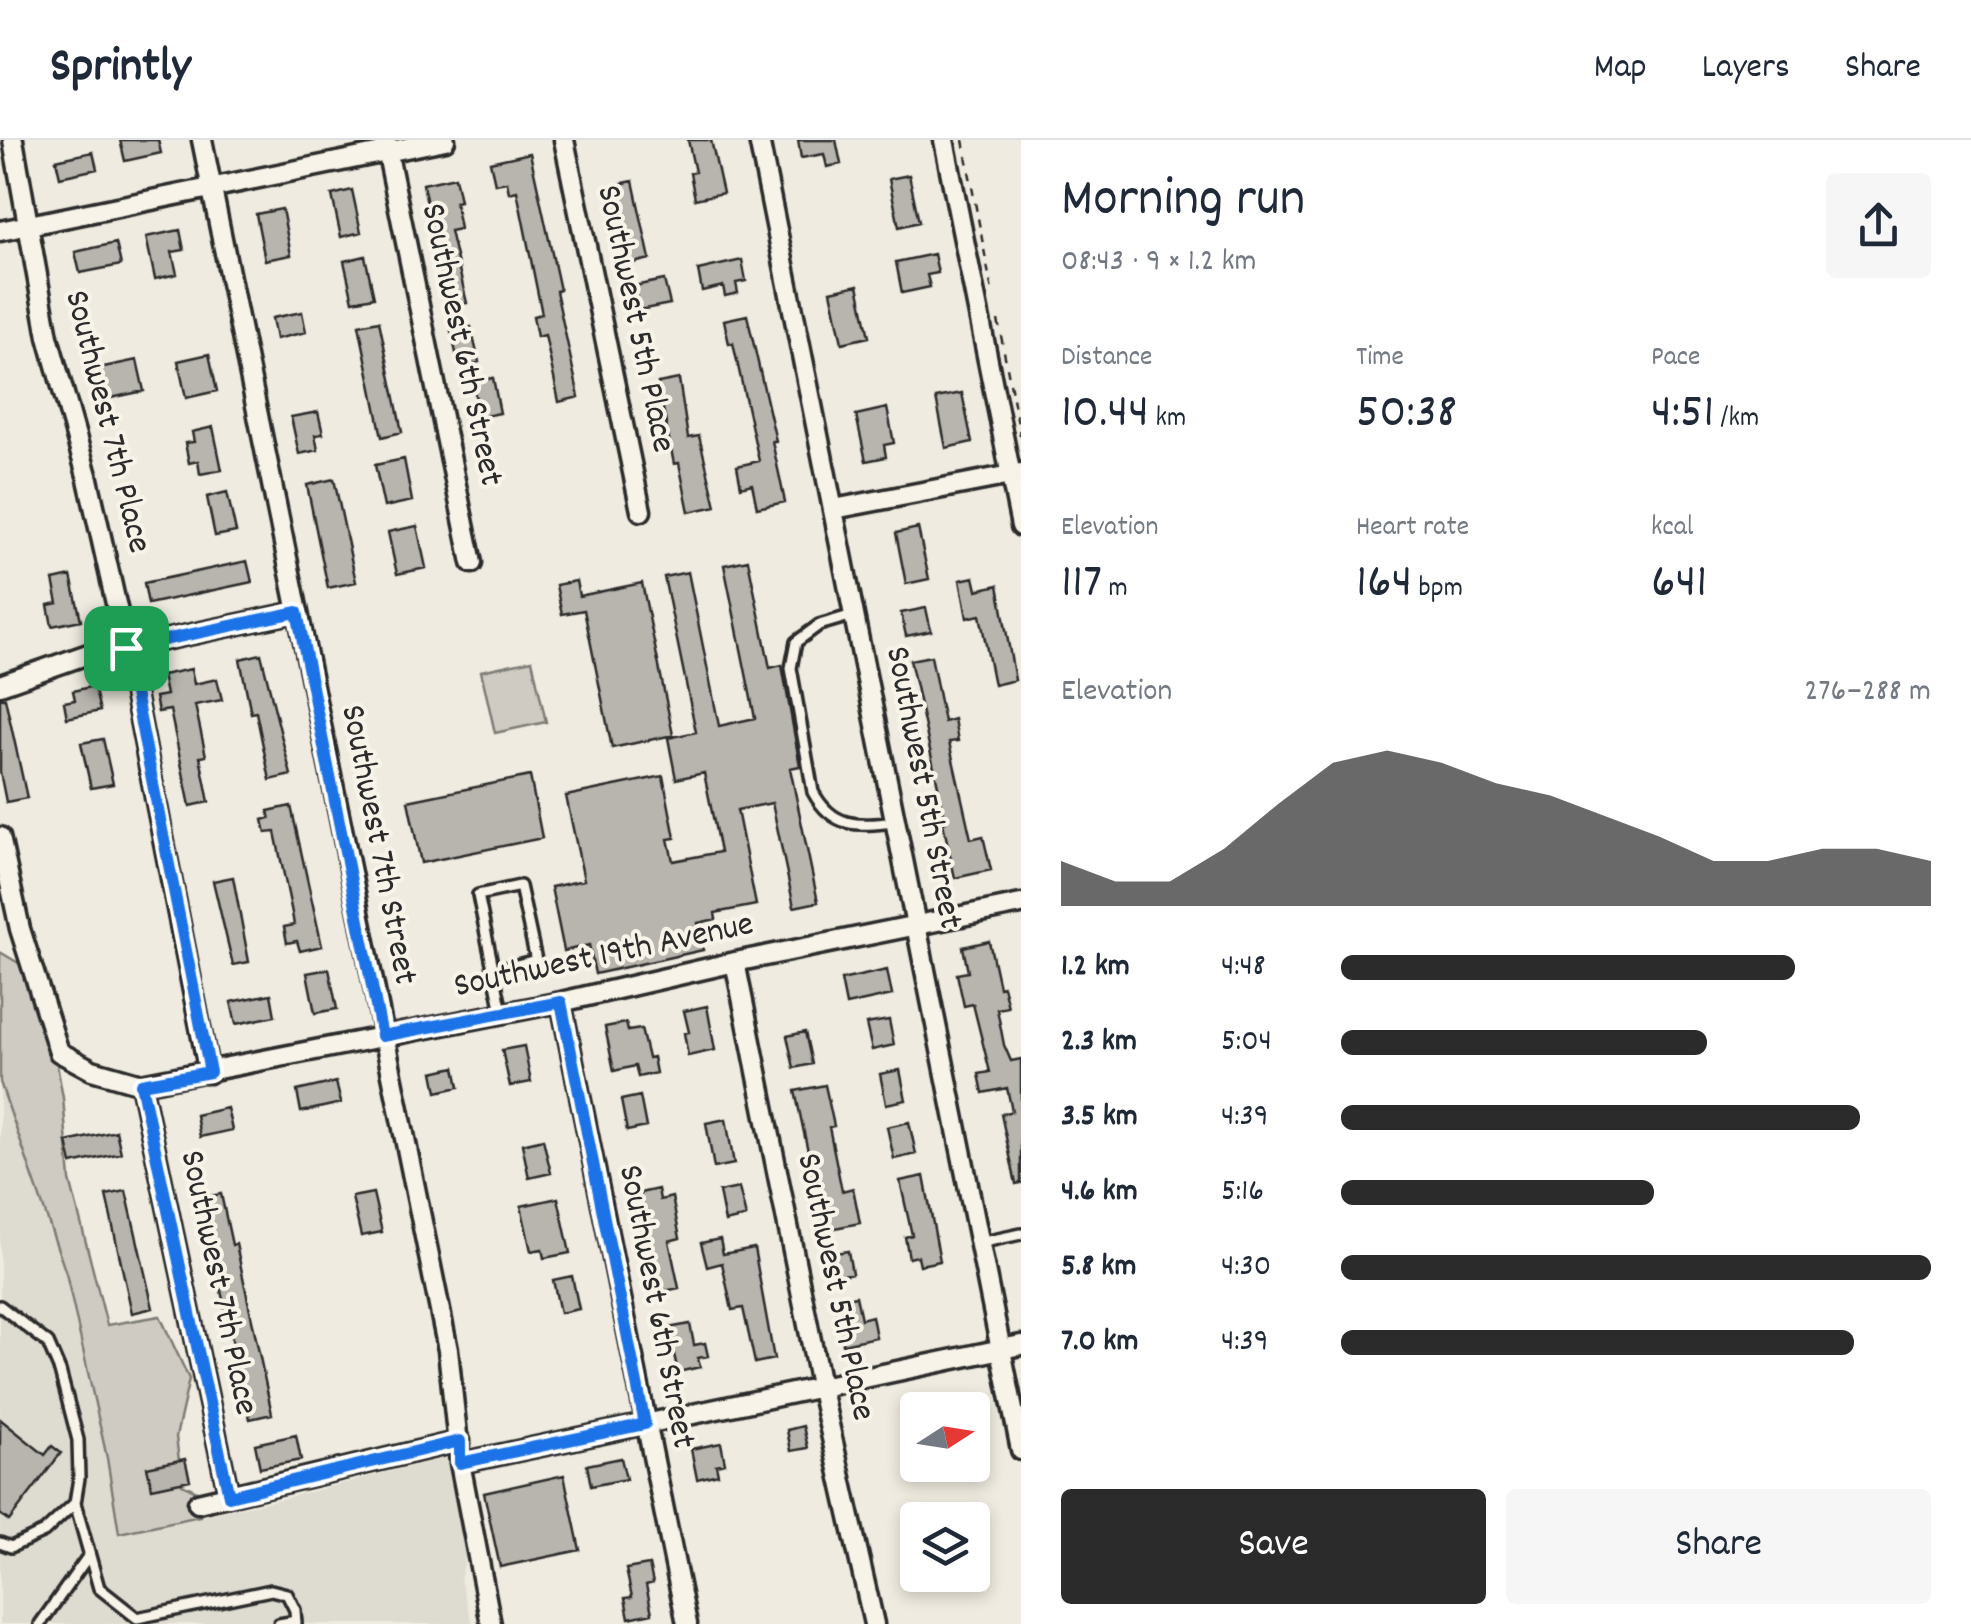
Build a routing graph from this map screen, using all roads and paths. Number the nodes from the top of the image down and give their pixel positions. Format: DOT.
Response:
graph roads {
  1 [pos="13,140"];
  2 [pos="202,140"];
  3 [pos="444,140"];
  4 [pos="564,140"];
  5 [pos="758,140"];
  6 [pos="944,140"];
  7 [pos="962,140"];
  8 [pos="386,146"];
  9 [pos="212,187"];
  10 [pos="29,224"];
  11 [pos="0,231"];
  12 [pos="990,301"];
  13 [pos="996,313"];
  14 [pos="1021,441"];
  15 [pos="1016,474"];
  16 [pos="834,509"];
  17 [pos="641,511"];
  18 [pos="1021,526"];
  19 [pos="472,563"];
  20 [pos="297,612"];
  21 [pos="854,615"];
  22 [pos="126,648"];
  23 [pos="0,685"];
  24 [pos="896,822"];
  25 [pos="0,836"];
  26 [pos="1021,904"];
  27 [pos="916,924"];
  28 [pos="736,962"];
  29 [pos="494,971"];
  30 [pos="561,1002"];
  31 [pos="502,1013"];
  32 [pos="382,1036"];
  33 [pos="210,1072"];
  34 [pos="141,1084"];
  35 [pos="1021,1234"];
  36 [pos="979,1243"];
  37 [pos="0,1306"];
  38 [pos="1021,1345"];
  39 [pos="999,1350"];
  40 [pos="820,1385"];
  41 [pos="645,1424"];
  42 [pos="460,1441"];
  43 [pos="1021,1450"];
  44 [pos="460,1463"];
  45 [pos="229,1496"];
  46 [pos="75,1503"];
  47 [pos="198,1503"];
  48 [pos="0,1543"];
  49 [pos="90,1555"];
  50 [pos="140,1621"];
  51 [pos="296,1622"];
  52 [pos="40,1624"];
  53 [pos="279,1624"];
  54 [pos="491,1624"];
  55 [pos="687,1624"];
  56 [pos="874,1624"];
  1 -- 10 [label="street, Southwest 7th Place"];
  2 -- 9 [label="street, Southwest 7th Street"];
  3 -- 8 [label="street"];
  4 -- 17 [label="street, Southwest 5th Place"];
  5 -- 16 [label="street, Southwest 5th Street"];
  6 -- 15 [label="street"];
  7 -- 12 [label="path"];
  8 -- 9 [label="street"];
  8 -- 19 [label="street, Southwest 6th Street"];
  9 -- 10 [label="street"];
  9 -- 20 [label="street, Southwest 7th Street"];
  10 -- 11 [label="street"];
  10 -- 22 [label="street, Southwest 7th Place"];
  13 -- 14 [label="path"];
  15 -- 16 [label="street"];
  15 -- 18 [label="street"];
  16 -- 21 [label="street, Southwest 5th Street"];
  20 -- 22 [label="street"];
  20 -- 32 [label="street, Southwest 7th Street"];
  21 -- 24 [label="street, Southwest 5th Street"];
  21 -- 24 [label="lane"];
  22 -- 23 [label="street"];
  22 -- 33 [label="street, Southwest 7th Place"];
  24 -- 27 [label="street, Southwest 5th Street"];
  25 -- 34 [label="street"];
  26 -- 27 [label="street, Southwest 19th Avenue"];
  27 -- 28 [label="street, Southwest 19th Avenue"];
  27 -- 36 [label="street, Southwest 5th Street"];
  28 -- 30 [label="street, Southwest 19th Avenue"];
  28 -- 40 [label="street, Southwest 5th Place"];
  29 -- 29 [label="lane"];
  29 -- 31 [label="lane"];
  30 -- 31 [label="street, Southwest 19th Avenue"];
  30 -- 41 [label="street, Southwest 6th Street"];
  31 -- 32 [label="street, Southwest 19th Avenue"];
  32 -- 33 [label="street, Southwest 19th Avenue"];
  32 -- 42 [label="street, Southwest 7th Street"];
  33 -- 34 [label="street, Southwest 19th Avenue"];
  34 -- 45 [label="street, Southwest 7th Place"];
  35 -- 36 [label="lane"];
  36 -- 39 [label="street, Southwest 5th Street"];
  37 -- 46 [label="lane"];
  38 -- 39 [label="street"];
  39 -- 40 [label="street"];
  39 -- 43 [label="street, Southwest 5th Street"];
  40 -- 41 [label="street"];
  40 -- 56 [label="street, Southwest 5th Place"];
  41 -- 44 [label="street"];
  41 -- 55 [label="street, Southwest 6th Street"];
  42 -- 44 [label="street, Southwest 7th Street"];
  42 -- 45 [label="street"];
  44 -- 54 [label="street, Southwest 7th Street"];
  45 -- 47 [label="street"];
  46 -- 48 [label="lane"];
  46 -- 49 [label="lane"];
  49 -- 50 [label="lane"];
  49 -- 52 [label="lane"];
  50 -- 51 [label="lane"];
  51 -- 53 [label="lane"];
}
